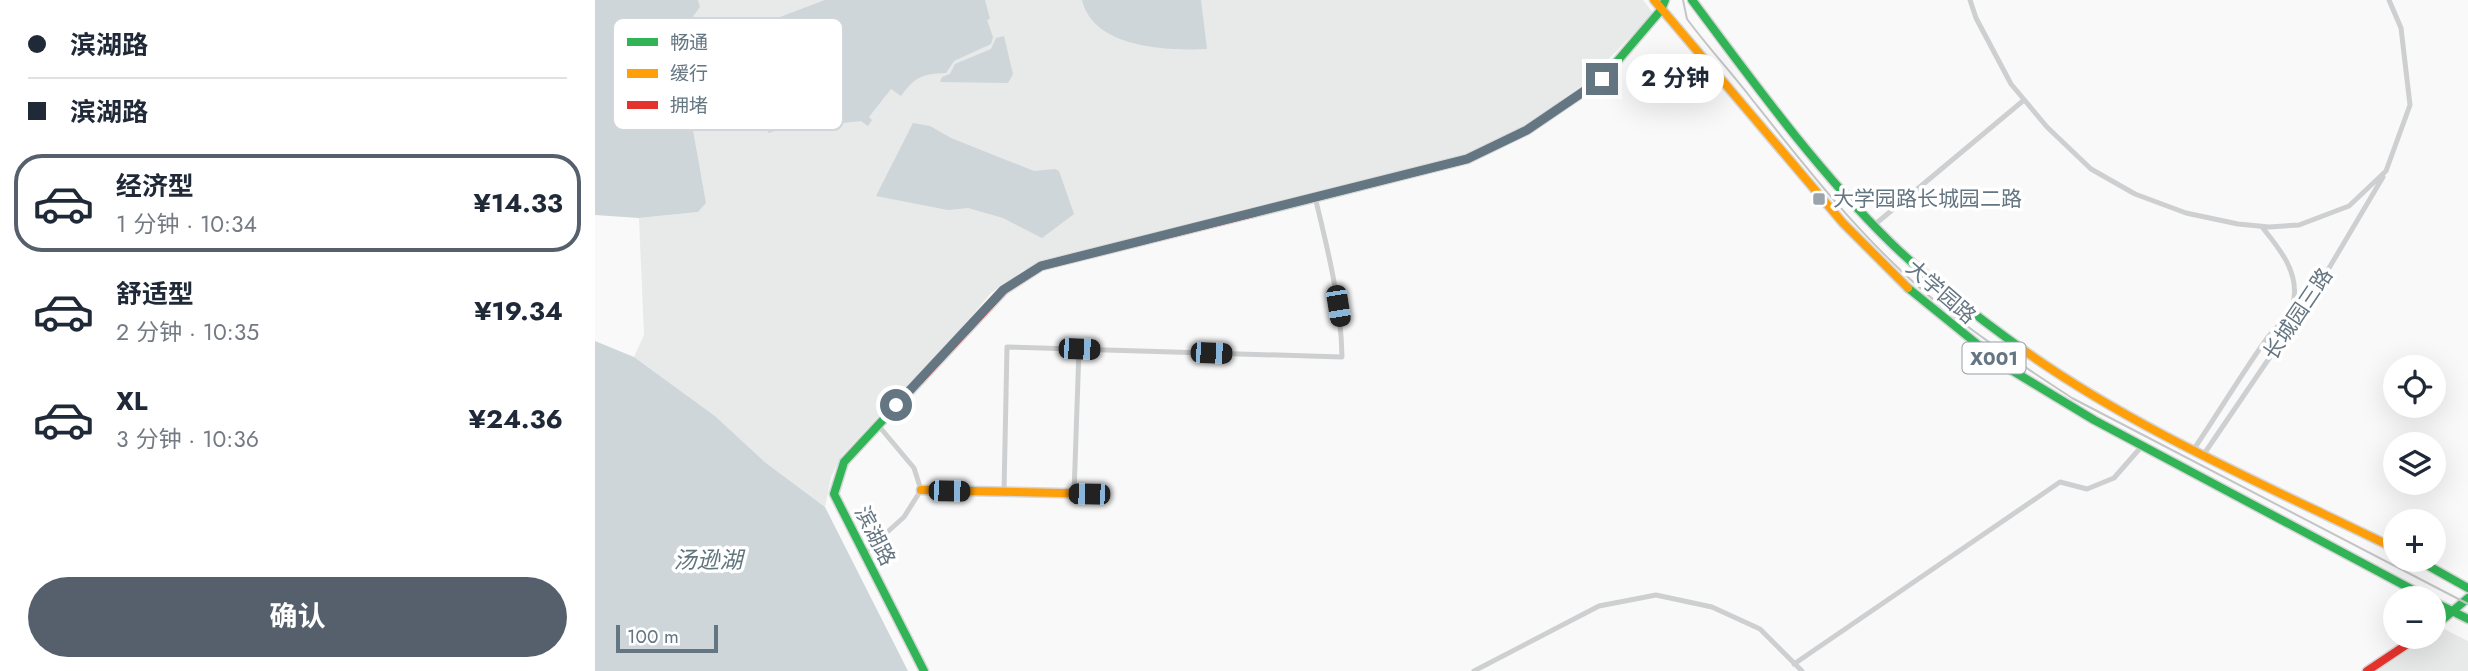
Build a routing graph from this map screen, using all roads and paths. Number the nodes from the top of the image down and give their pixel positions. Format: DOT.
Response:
graph roads {
  1 [pos="1654,0"];
  2 [pos="1665,0"];
  3 [pos="1692,0"];
  4 [pos="1971,0"];
  5 [pos="2389,0"];
  6 [pos="1661,10"];
  7 [pos="2024,100"];
  8 [pos="2386,171"];
  9 [pos="1315,197"];
  10 [pos="1873,226"];
  11 [pos="2262,226"];
  12 [pos="1079,349"];
  13 [pos="878,425"];
  14 [pos="2142,446"];
  15 [pos="2194,449"];
  16 [pos="2204,454"];
  17 [pos="921,490"];
  18 [pos="1004,492"];
  19 [pos="1074,494"];
  20 [pos="1104,494"];
  21 [pos="2383,543"];
  22 [pos="864,553"];
  23 [pos="2439,572"];
  24 [pos="2405,586"];
  25 [pos="2468,589"];
  26 [pos="2468,598"];
  27 [pos="2446,608"];
  28 [pos="2451,611"];
  29 [pos="2446,615"];
  30 [pos="2468,619"];
  31 [pos="2400,649"];
  32 [pos="1794,664"];
  33 [pos="924,671"];
  34 [pos="1474,671"];
  35 [pos="1802,671"];
  36 [pos="2367,671"];
  1 -- 6 [label="main road, 大学园路 / X001"];
  2 -- 6 [label="main road, 滨湖路"];
  3 -- 10 [label="main road, 大学园路 / X001"];
  4 -- 7 [label="street"];
  5 -- 8 [label="street, 长城园三路"];
  6 -- 9 [label="main road, 滨湖路"];
  6 -- 14 [label="main road, 大学园路 / X001"];
  7 -- 10 [label="street"];
  7 -- 11 [label="street"];
  8 -- 11 [label="street"];
  8 -- 16 [label="street, 长城园三路"];
  9 -- 12 [label="street"];
  9 -- 13 [label="main road, 滨湖路"];
  10 -- 15 [label="main road, 大学园路 / X001"];
  11 -- 15 [label="street, 长城园三路"];
  12 -- 18 [label="street"];
  12 -- 19 [label="street"];
  13 -- 17 [label="street"];
  13 -- 22 [label="main road, 滨湖路"];
  14 -- 24 [label="main road, 大学园路 / X001"];
  14 -- 32 [label="street"];
  15 -- 16 [label="main road, 大学园路 / X001"];
  16 -- 21 [label="main road, 大学园路 / X001"];
  17 -- 18 [label="main road"];
  17 -- 22 [label="street"];
  18 -- 19 [label="main road"];
  19 -- 20 [label="main road"];
  22 -- 33 [label="main road, 滨湖路"];
  23 -- 25 [label="main road"];
  26 -- 28 [label="main road"];
  27 -- 28 [label="main road"];
  28 -- 29 [label="main road"];
  28 -- 30 [label="main road"];
  31 -- 36 [label="main road"];
  32 -- 34 [label="street"];
  32 -- 35 [label="street"];
}
